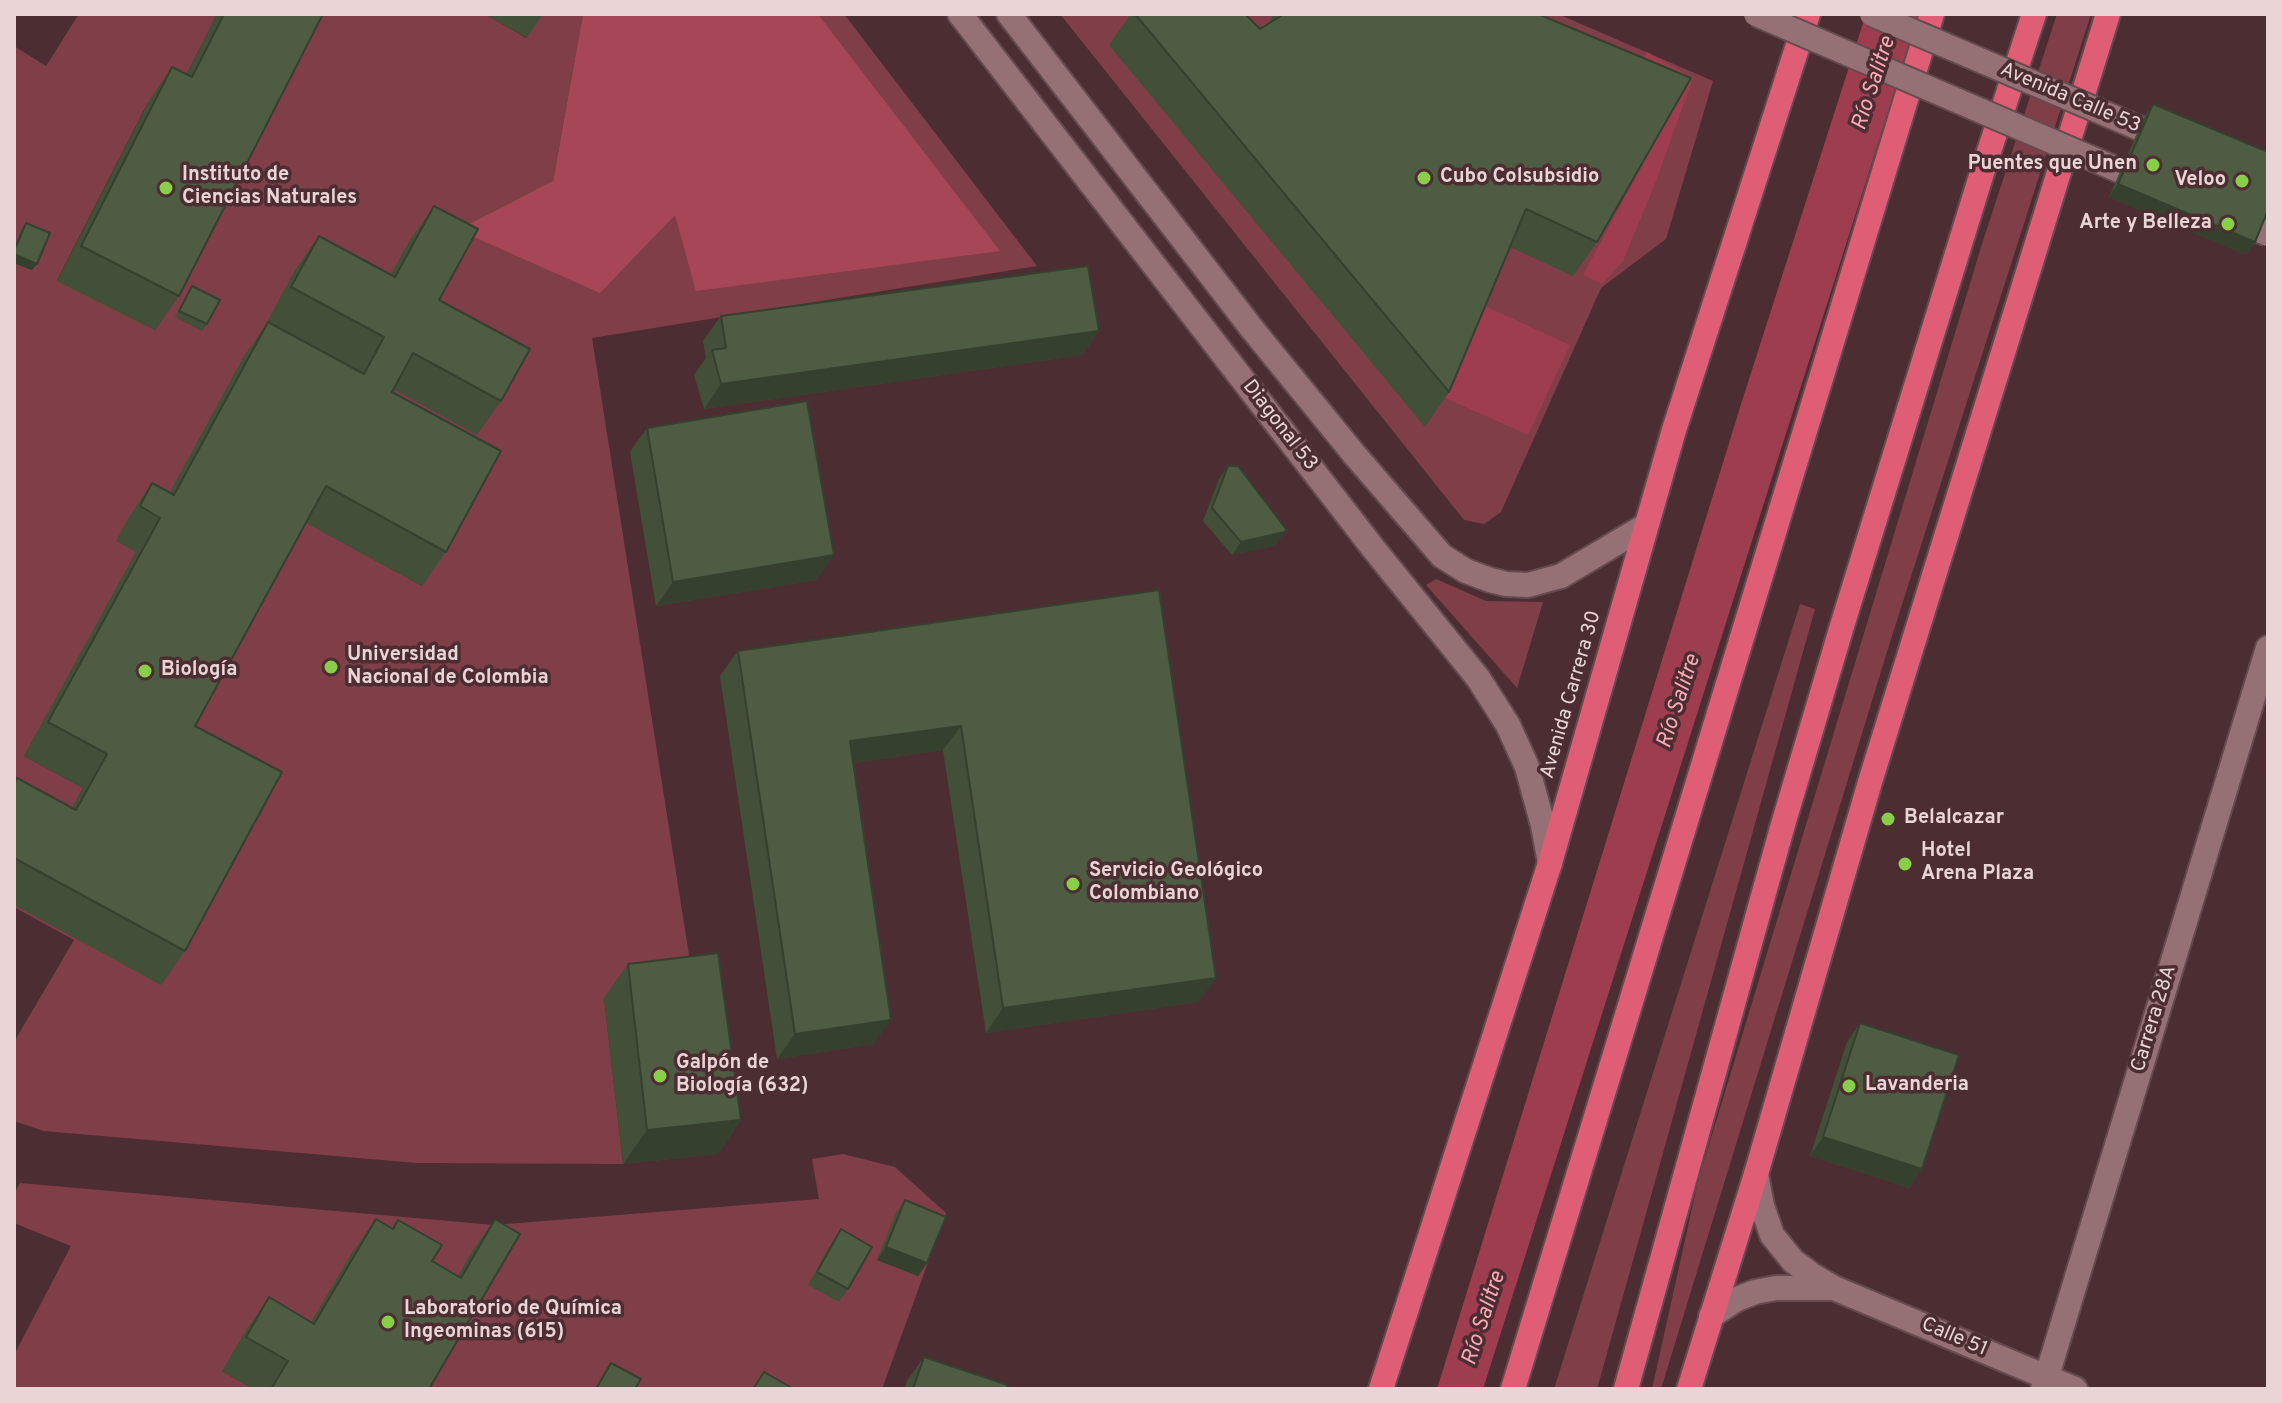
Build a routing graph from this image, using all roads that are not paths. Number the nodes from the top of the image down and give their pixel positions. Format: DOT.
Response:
graph roads {
  1 [pos="960,14"];
  2 [pos="1009,14"];
  3 [pos="1756,14"];
  4 [pos="1808,14"];
  5 [pos="1872,14"];
  6 [pos="1932,14"];
  7 [pos="2034,14"];
  8 [pos="2108,14"];
  9 [pos="2195,152"];
  10 [pos="2166,190"];
  11 [pos="2209,209"];
  12 [pos="2268,234"];
  13 [pos="1645,526"];
  14 [pos="2268,648"];
  15 [pos="1550,863"];
  16 [pos="1756,1174"];
  17 [pos="1834,1288"];
  18 [pos="1711,1316"];
  19 [pos="2045,1383"];
  20 [pos="1381,1389"];
  21 [pos="1513,1389"];
  22 [pos="1626,1389"];
  23 [pos="1689,1389"];
  24 [pos="2075,1389"];
  1 -- 15 [label="street, Diagonal 53"];
  2 -- 13 [label="street, Diagonal 53"];
  3 -- 10 [label="street, bridge"];
  4 -- 13 [label="highway, Avenida Carrera 30"];
  5 -- 9 [label="street, Avenida Calle 53, bridge"];
  6 -- 21 [label="highway"];
  7 -- 22 [label="highway"];
  8 -- 16 [label="highway"];
  11 -- 12 [label="street, bridge"];
  13 -- 15 [label="highway, Avenida Carrera 30"];
  14 -- 19 [label="street, Carrera 28A"];
  15 -- 20 [label="highway, Avenida Carrera 30"];
  16 -- 17 [label="street, Calle 51"];
  16 -- 18 [label="highway"];
  17 -- 18 [label="street, Calle 51"];
  17 -- 19 [label="street, Calle 51"];
  18 -- 23 [label="highway"];
  19 -- 24 [label="street, Calle 51"];
}
